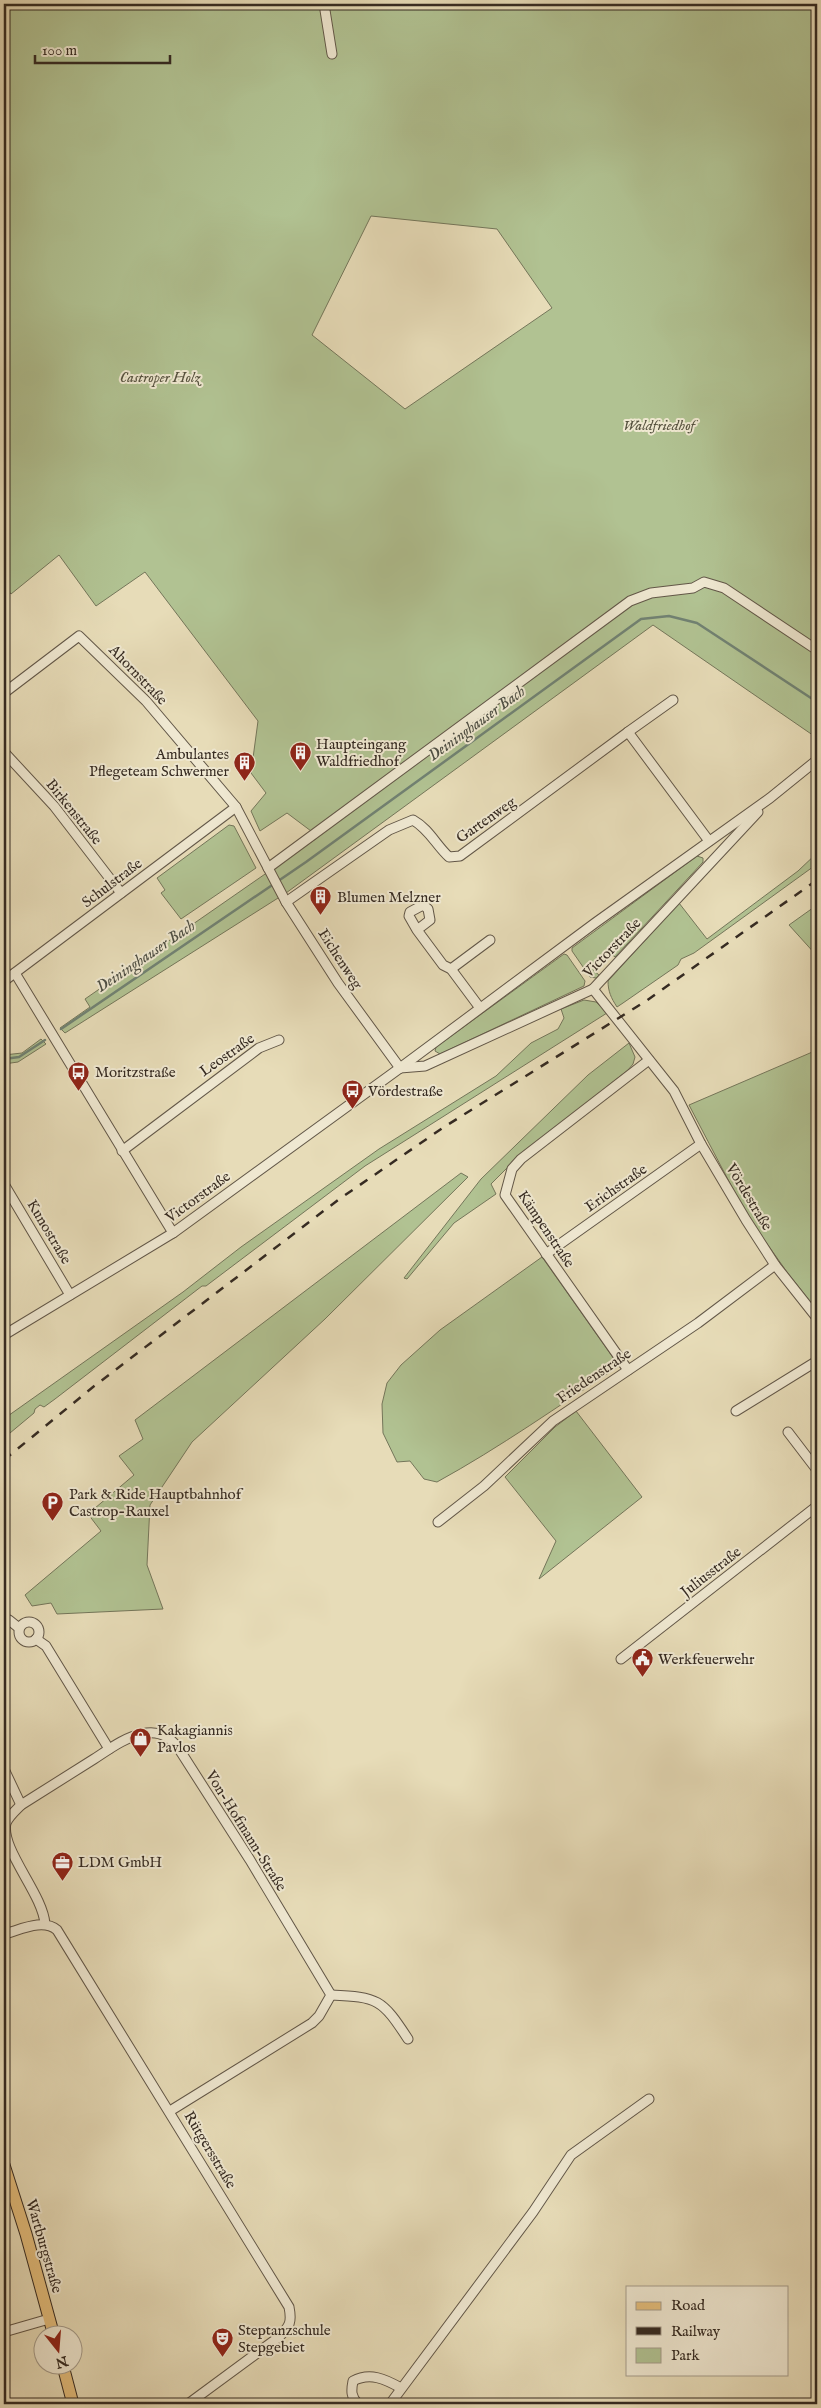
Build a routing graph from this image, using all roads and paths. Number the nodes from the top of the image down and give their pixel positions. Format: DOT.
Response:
graph roads {
  1 [pos="324,4"];
  2 [pos="332,54"];
  3 [pos="817,650"];
  4 [pos="4,693"];
  5 [pos="673,700"];
  6 [pos="628,732"];
  7 [pos="4,752"];
  8 [pos="817,760"];
  9 [pos="770,798"];
  10 [pos="236,807"];
  11 [pos="705,844"];
  12 [pos="712,860"];
  13 [pos="268,868"];
  14 [pos="121,893"];
  15 [pos="286,902"];
  16 [pos="417,930"];
  17 [pos="490,940"];
  18 [pos="451,969"];
  19 [pos="15,973"];
  20 [pos="4,981"];
  21 [pos="593,989"];
  22 [pos="480,1008"];
  23 [pos="279,1040"];
  24 [pos="649,1060"];
  25 [pos="400,1068"];
  26 [pos="701,1144"];
  27 [pos="122,1152"];
  28 [pos="4,1184"];
  29 [pos="173,1233"];
  30 [pos="546,1254"];
  31 [pos="775,1265"];
  32 [pos="70,1295"];
  33 [pos="817,1318"];
  34 [pos="4,1334"];
  35 [pos="817,1361"];
  36 [pos="628,1370"];
  37 [pos="736,1412"];
  38 [pos="788,1432"];
  39 [pos="817,1470"];
  40 [pos="817,1506"];
  41 [pos="438,1522"];
  42 [pos="10,1620"];
  43 [pos="19,1628"];
  44 [pos="36,1638"];
  45 [pos="621,1659"];
  46 [pos="109,1749"];
  47 [pos="4,1769"];
  48 [pos="21,1805"];
  49 [pos="45,1924"];
  50 [pos="4,1934"];
  51 [pos="331,1995"];
  52 [pos="408,2039"];
  53 [pos="649,2099"];
  54 [pos="170,2111"];
  55 [pos="4,2165"];
  56 [pos="49,2319"];
  57 [pos="51,2326"];
  58 [pos="4,2332"];
  59 [pos="66,2376"];
  60 [pos="401,2388"];
  61 [pos="73,2404"];
  62 [pos="188,2404"];
  63 [pos="358,2404"];
  64 [pos="390,2404"];
  1 -- 2 [label="street"];
  3 -- 13 [label="street"];
  4 -- 10 [label="street, Ahornstraße"];
  5 -- 6 [label="street, Gartenweg"];
  6 -- 11 [label="street"];
  6 -- 15 [label="street, Gartenweg"];
  7 -- 14 [label="street, Birkenstraße"];
  8 -- 9 [label="street, Victorstraße"];
  9 -- 11 [label="street, Victorstraße"];
  9 -- 12 [label="street, Victorstraße"];
  10 -- 13 [label="street, Eichenweg"];
  10 -- 14 [label="street, Schulstraße"];
  11 -- 12 [label="street"];
  11 -- 22 [label="street, Victorstraße"];
  12 -- 21 [label="street, Victorstraße"];
  13 -- 15 [label="street, Eichenweg"];
  14 -- 19 [label="street, Schulstraße"];
  15 -- 25 [label="street, Eichenweg"];
  16 -- 18 [label="street"];
  17 -- 18 [label="street"];
  18 -- 22 [label="street"];
  19 -- 20 [label="street, Schulstraße"];
  19 -- 27 [label="street"];
  21 -- 24 [label="street, Vördestraße"];
  21 -- 25 [label="street, Victorstraße"];
  22 -- 25 [label="street, Victorstraße"];
  23 -- 27 [label="street, Leostraße"];
  24 -- 26 [label="street, Vördestraße"];
  24 -- 30 [label="street, Kämpenstraße"];
  25 -- 29 [label="street, Victorstraße"];
  26 -- 30 [label="street, Erichstraße"];
  26 -- 31 [label="street, Vördestraße"];
  27 -- 29 [label="street"];
  28 -- 32 [label="street, Kunostraße"];
  29 -- 32 [label="street, Victorstraße"];
  30 -- 36 [label="street, Kämpenstraße"];
  31 -- 33 [label="street, Vördestraße"];
  31 -- 36 [label="street, Friedenstraße"];
  32 -- 34 [label="street, Victorstraße"];
  35 -- 37 [label="street"];
  36 -- 41 [label="street, Friedenstraße"];
  38 -- 39 [label="street"];
  40 -- 45 [label="street, Juliusstraße"];
  42 -- 43 [label="street"];
  43 -- 44 [label="street"];
  43 -- 44 [label="street"];
  44 -- 46 [label="street"];
  46 -- 48 [label="street, Von-Hofmann-Straße"];
  46 -- 51 [label="street, Von-Hofmann-Straße"];
  47 -- 48 [label="street"];
  48 -- 49 [label="street, Von-Hofmann-Straße"];
  49 -- 50 [label="street"];
  49 -- 54 [label="street, Rütgersstraße"];
  51 -- 52 [label="street"];
  51 -- 54 [label="street"];
  53 -- 60 [label="street"];
  54 -- 62 [label="street, Rütgersstraße"];
  55 -- 56 [label="main road, Wartburgstraße"];
  56 -- 57 [label="main road, Wartburgstraße"];
  56 -- 58 [label="street"];
  59 -- 61 [label="main road"];
  60 -- 63 [label="street"];
  60 -- 64 [label="street"];
}
